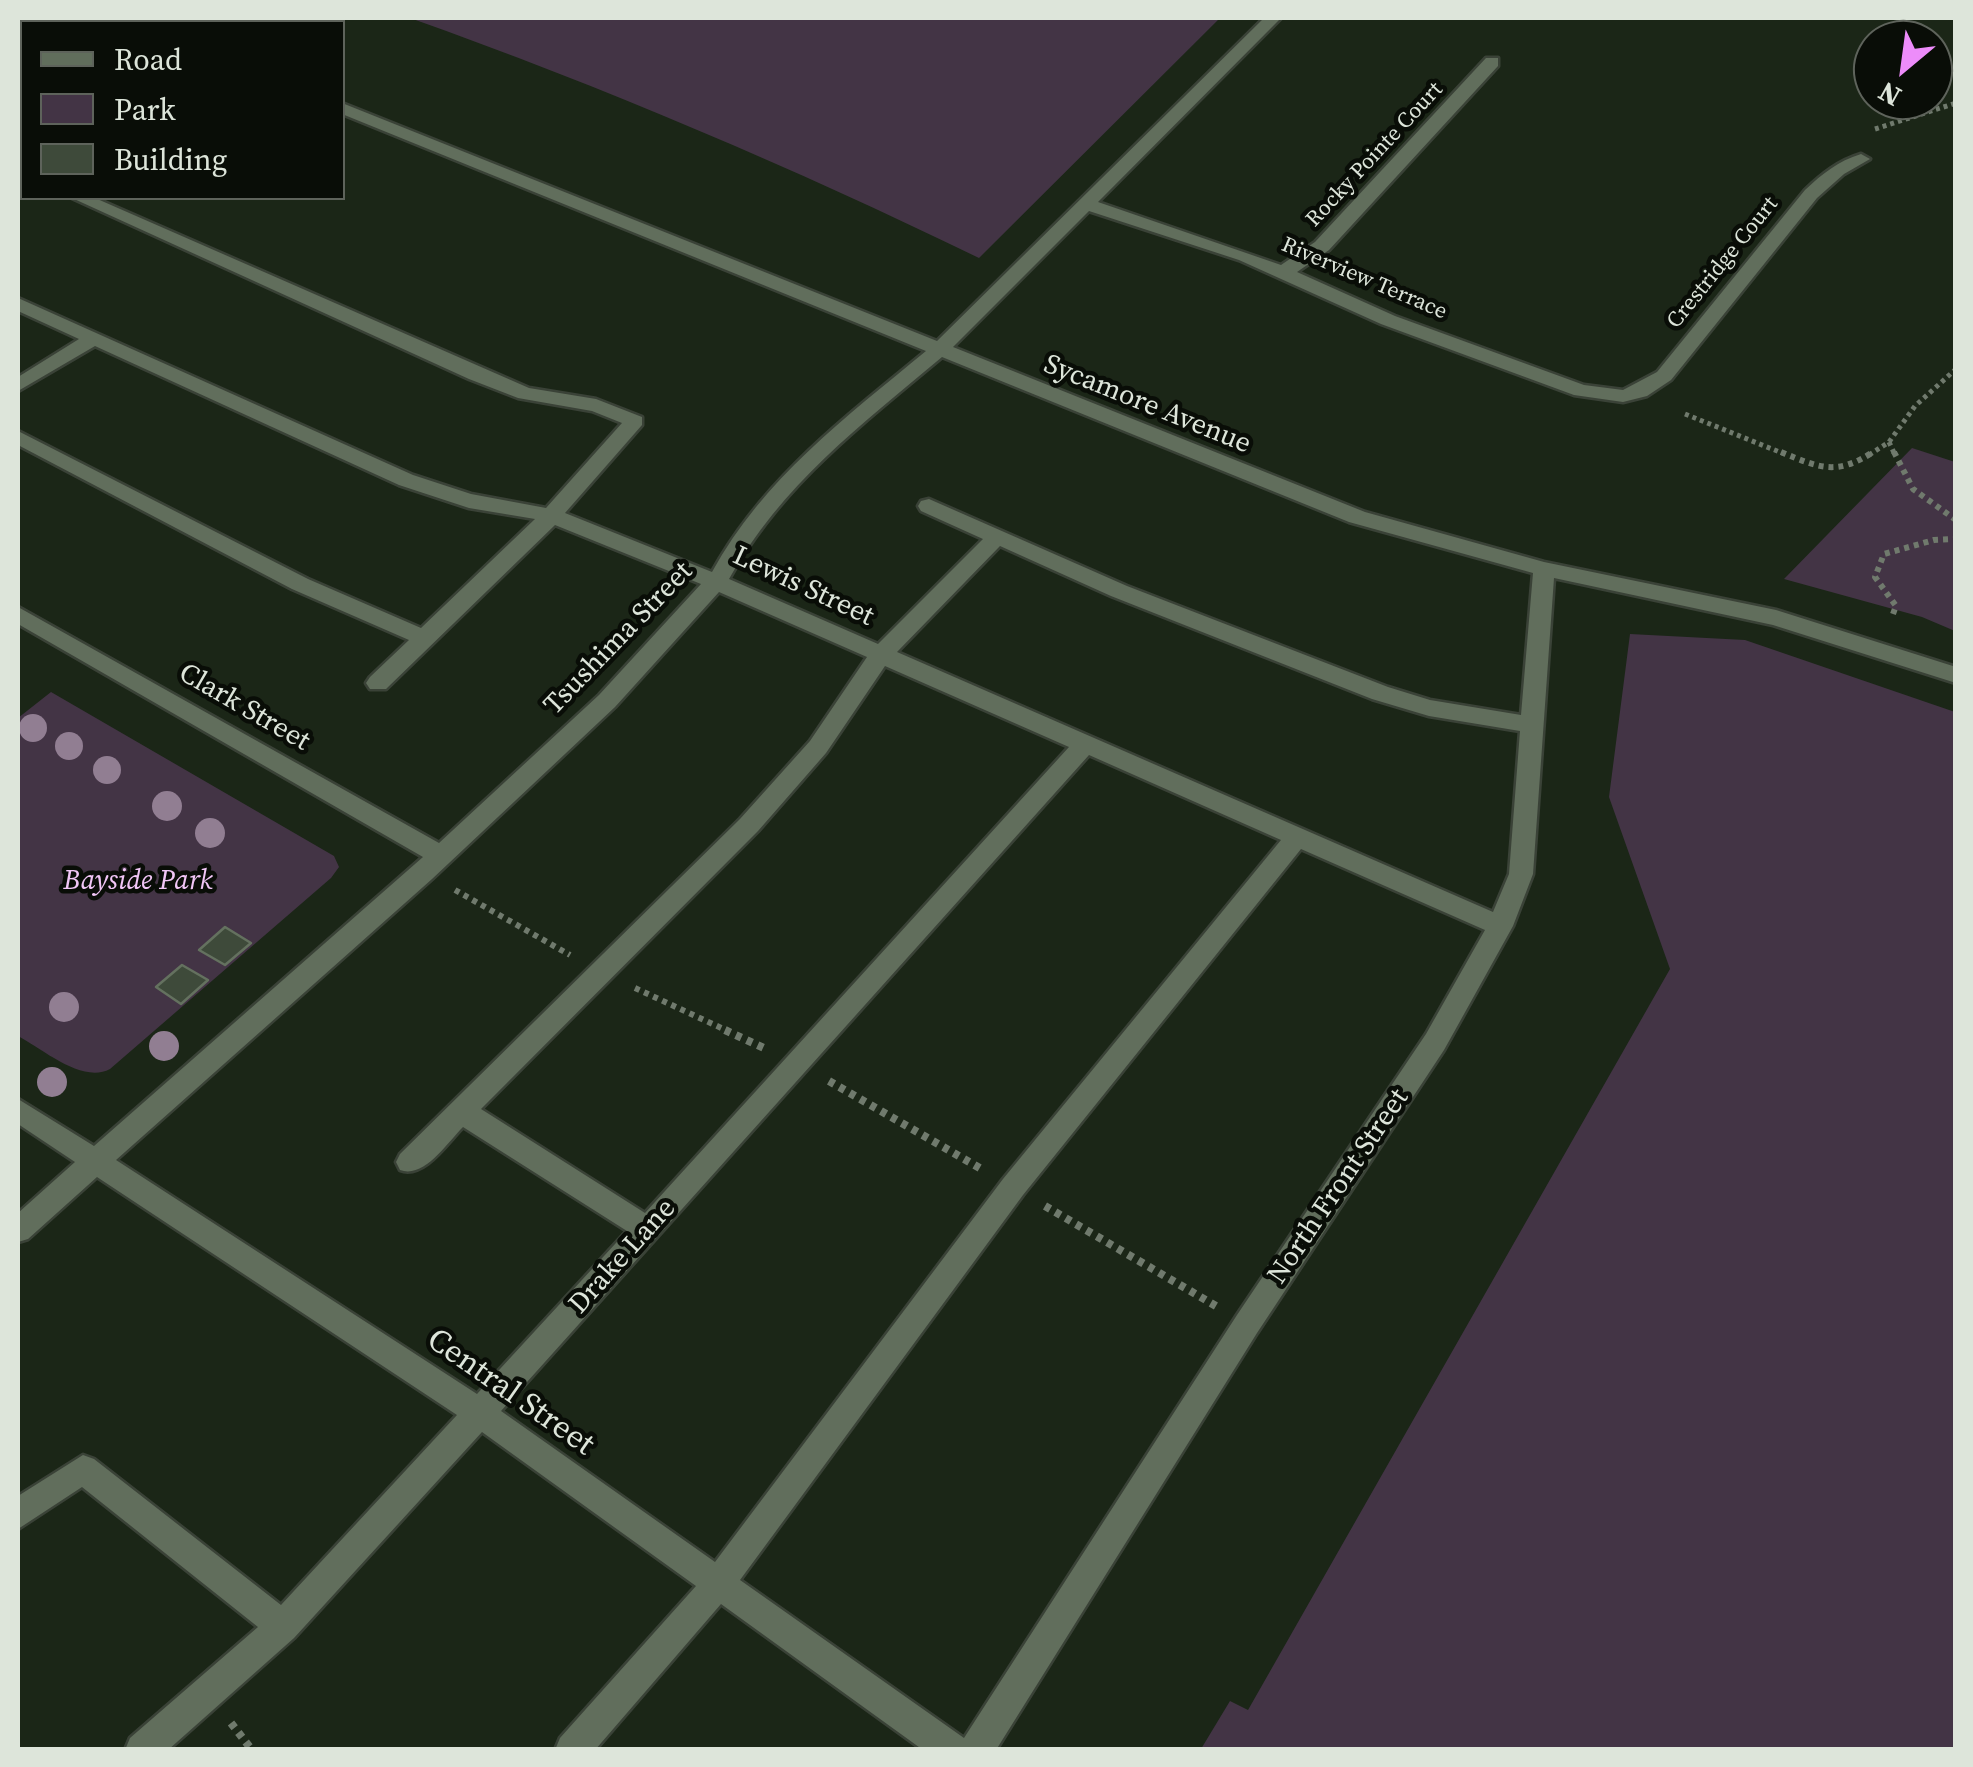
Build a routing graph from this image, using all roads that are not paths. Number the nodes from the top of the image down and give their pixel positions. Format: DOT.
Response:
graph roads {
  1 [pos="1273,18"];
  2 [pos="1492,62"];
  3 [pos="345,109"];
  4 [pos="1861,159"];
  5 [pos="85,200"];
  6 [pos="1086,204"];
  7 [pos="1285,272"];
  8 [pos="18,304"];
  9 [pos="95,338"];
  10 [pos="939,350"];
  11 [pos="18,385"];
  12 [pos="1623,396"];
  13 [pos="18,437"];
  14 [pos="930,506"];
  15 [pos="552,516"];
  16 [pos="997,537"];
  17 [pos="1544,568"];
  18 [pos="718,580"];
  19 [pos="18,614"];
  20 [pos="424,638"];
  21 [pos="880,656"];
  22 [pos="1956,676"];
  23 [pos="378,683"];
  24 [pos="1532,725"];
  25 [pos="1084,745"];
  26 [pos="1297,838"];
  27 [pos="432,863"];
  28 [pos="1500,926"];
  29 [pos="18,1110"];
  30 [pos="461,1111"];
  31 [pos="98,1160"];
  32 [pos="410,1162"];
  33 [pos="647,1229"];
  34 [pos="18,1230"];
  35 [pos="481,1414"];
  36 [pos="18,1514"];
  37 [pos="719,1583"];
  38 [pos="283,1626"];
  39 [pos="142,1750"];
  40 [pos="572,1750"];
  41 [pos="952,1750"];
  42 [pos="976,1750"];
  1 -- 6 [label="street, Tsushima Street"];
  2 -- 7 [label="street, Rocky Pointe Court"];
  3 -- 10 [label="street, Sycamore Avenue"];
  4 -- 12 [label="street, Crestridge Court"];
  5 -- 15 [label="street"];
  6 -- 7 [label="street, Riverview Terrace"];
  6 -- 10 [label="street, Tsushima Street"];
  7 -- 12 [label="street, Riverview Terrace"];
  8 -- 9 [label="street, Lewis Street"];
  9 -- 11 [label="street"];
  9 -- 15 [label="street, Lewis Street"];
  10 -- 17 [label="street, Sycamore Avenue"];
  10 -- 18 [label="street, Tsushima Street"];
  13 -- 20 [label="street"];
  14 -- 16 [label="street"];
  15 -- 18 [label="street, Lewis Street"];
  15 -- 20 [label="street"];
  16 -- 21 [label="street"];
  16 -- 24 [label="street"];
  17 -- 22 [label="street, Sycamore Avenue"];
  17 -- 24 [label="street, North Front Street"];
  18 -- 21 [label="street, Lewis Street"];
  18 -- 27 [label="street, Tsushima Street"];
  19 -- 27 [label="street, Clark Street"];
  20 -- 23 [label="street"];
  21 -- 25 [label="street, Lewis Street"];
  21 -- 30 [label="street"];
  24 -- 28 [label="street, North Front Street"];
  25 -- 26 [label="street, Lewis Street"];
  25 -- 33 [label="street, Drake Lane"];
  26 -- 28 [label="street, Lewis Street"];
  26 -- 37 [label="street"];
  27 -- 31 [label="street, Tsushima Street"];
  28 -- 42 [label="street, North Front Street"];
  29 -- 31 [label="street, Central Street"];
  30 -- 32 [label="street"];
  30 -- 33 [label="street"];
  31 -- 34 [label="street, Tsushima Street"];
  31 -- 35 [label="street, Central Street"];
  33 -- 35 [label="street, Drake Lane"];
  35 -- 37 [label="street, Central Street"];
  35 -- 38 [label="street, Drake Lane"];
  36 -- 38 [label="street"];
  37 -- 40 [label="street"];
  37 -- 41 [label="street, Central Street"];
  38 -- 39 [label="street, Drake Lane"];
}
